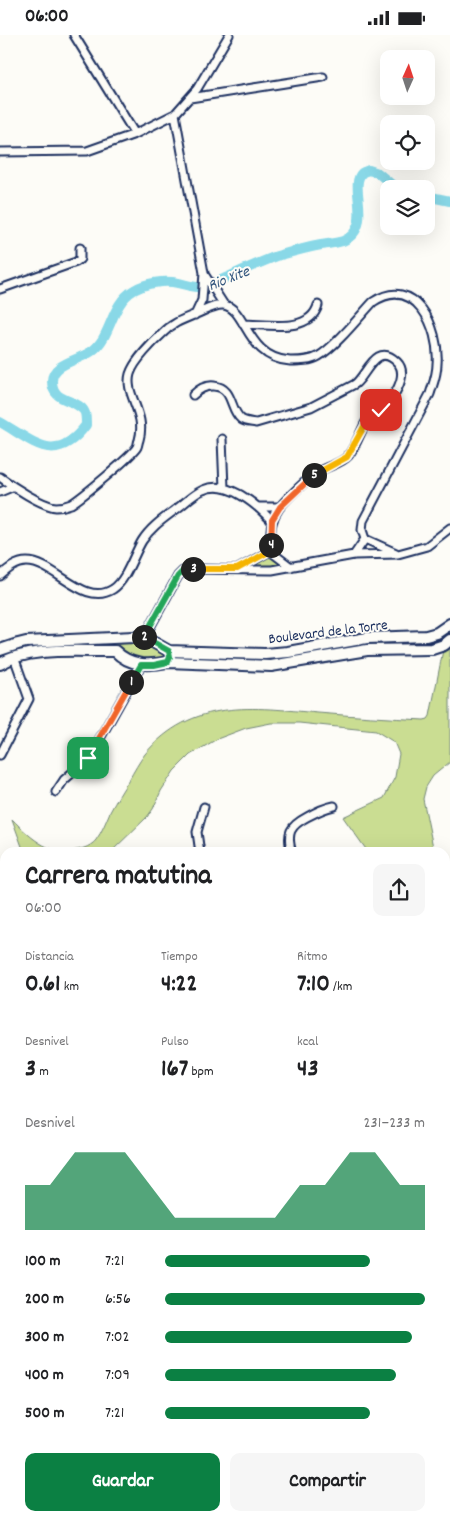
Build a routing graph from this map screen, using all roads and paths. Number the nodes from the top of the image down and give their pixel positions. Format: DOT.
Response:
graph roads {
  1 [pos="74,35"];
  2 [pos="229,35"];
  3 [pos="322,77"];
  4 [pos="190,98"];
  5 [pos="175,114"];
  6 [pos="135,134"];
  7 [pos="0,152"];
  8 [pos="80,248"];
  9 [pos="208,288"];
  10 [pos="0,289"];
  11 [pos="224,305"];
  12 [pos="318,305"];
  13 [pos="195,315"];
  14 [pos="243,324"];
  15 [pos="193,395"];
  16 [pos="222,439"];
  17 [pos="0,477"];
  18 [pos="12,487"];
  19 [pos="224,488"];
  20 [pos="0,492"];
  21 [pos="259,507"];
  22 [pos="280,507"];
  23 [pos="272,520"];
  24 [pos="450,528"];
  25 [pos="365,539"];
  26 [pos="270,551"];
  27 [pos="398,554"];
  28 [pos="354,555"];
  29 [pos="291,567"];
  30 [pos="237,569"];
  31 [pos="0,576"];
  32 [pos="450,624"];
  33 [pos="144,638"];
  34 [pos="118,639"];
  35 [pos="450,640"];
  36 [pos="0,650"];
  37 [pos="114,651"];
  38 [pos="169,651"];
  39 [pos="14,657"];
  40 [pos="168,662"];
  41 [pos="0,664"];
  42 [pos="141,665"];
  43 [pos="0,755"];
  44 [pos="56,792"];
  45 [pos="334,806"];
  46 [pos="204,807"];
  47 [pos="199,847"];
  48 [pos="291,847"];
  1 -- 6 [label="street"];
  2 -- 4 [label="street"];
  3 -- 4 [label="street"];
  4 -- 5 [label="street"];
  5 -- 6 [label="street"];
  5 -- 9 [label="street"];
  6 -- 7 [label="street"];
  8 -- 10 [label="street"];
  9 -- 11 [label="street"];
  9 -- 13 [label="street"];
  11 -- 13 [label="street"];
  11 -- 14 [label="street"];
  12 -- 14 [label="street"];
  13 -- 18 [label="street"];
  14 -- 25 [label="street"];
  15 -- 22 [label="street"];
  16 -- 19 [label="street"];
  17 -- 18 [label="street"];
  18 -- 20 [label="street"];
  19 -- 21 [label="street"];
  19 -- 31 [label="street"];
  21 -- 22 [label="street"];
  21 -- 23 [label="street"];
  22 -- 23 [label="street"];
  23 -- 26 [label="street"];
  24 -- 27 [label="street"];
  25 -- 27 [label="street"];
  25 -- 28 [label="street"];
  26 -- 29 [label="street"];
  26 -- 30 [label="street"];
  27 -- 28 [label="street"];
  28 -- 29 [label="street"];
  29 -- 30 [label="street"];
  30 -- 33 [label="street"];
  32 -- 38 [label="street, Boulevard de la Torre"];
  33 -- 34 [label="street, Boulevard de la Torre"];
  33 -- 38 [label="street, Boulevard de la Torre"];
  34 -- 36 [label="street, Boulevard de la Torre"];
  34 -- 37 [label="street"];
  35 -- 40 [label="street, Boulevard de la Torre"];
  37 -- 39 [label="street"];
  37 -- 42 [label="street"];
  38 -- 40 [label="street"];
  39 -- 41 [label="street"];
  39 -- 43 [label="street"];
  40 -- 42 [label="street, Boulevard de la Torre"];
  42 -- 44 [label="street"];
  45 -- 48 [label="street"];
  46 -- 47 [label="street"];
}
